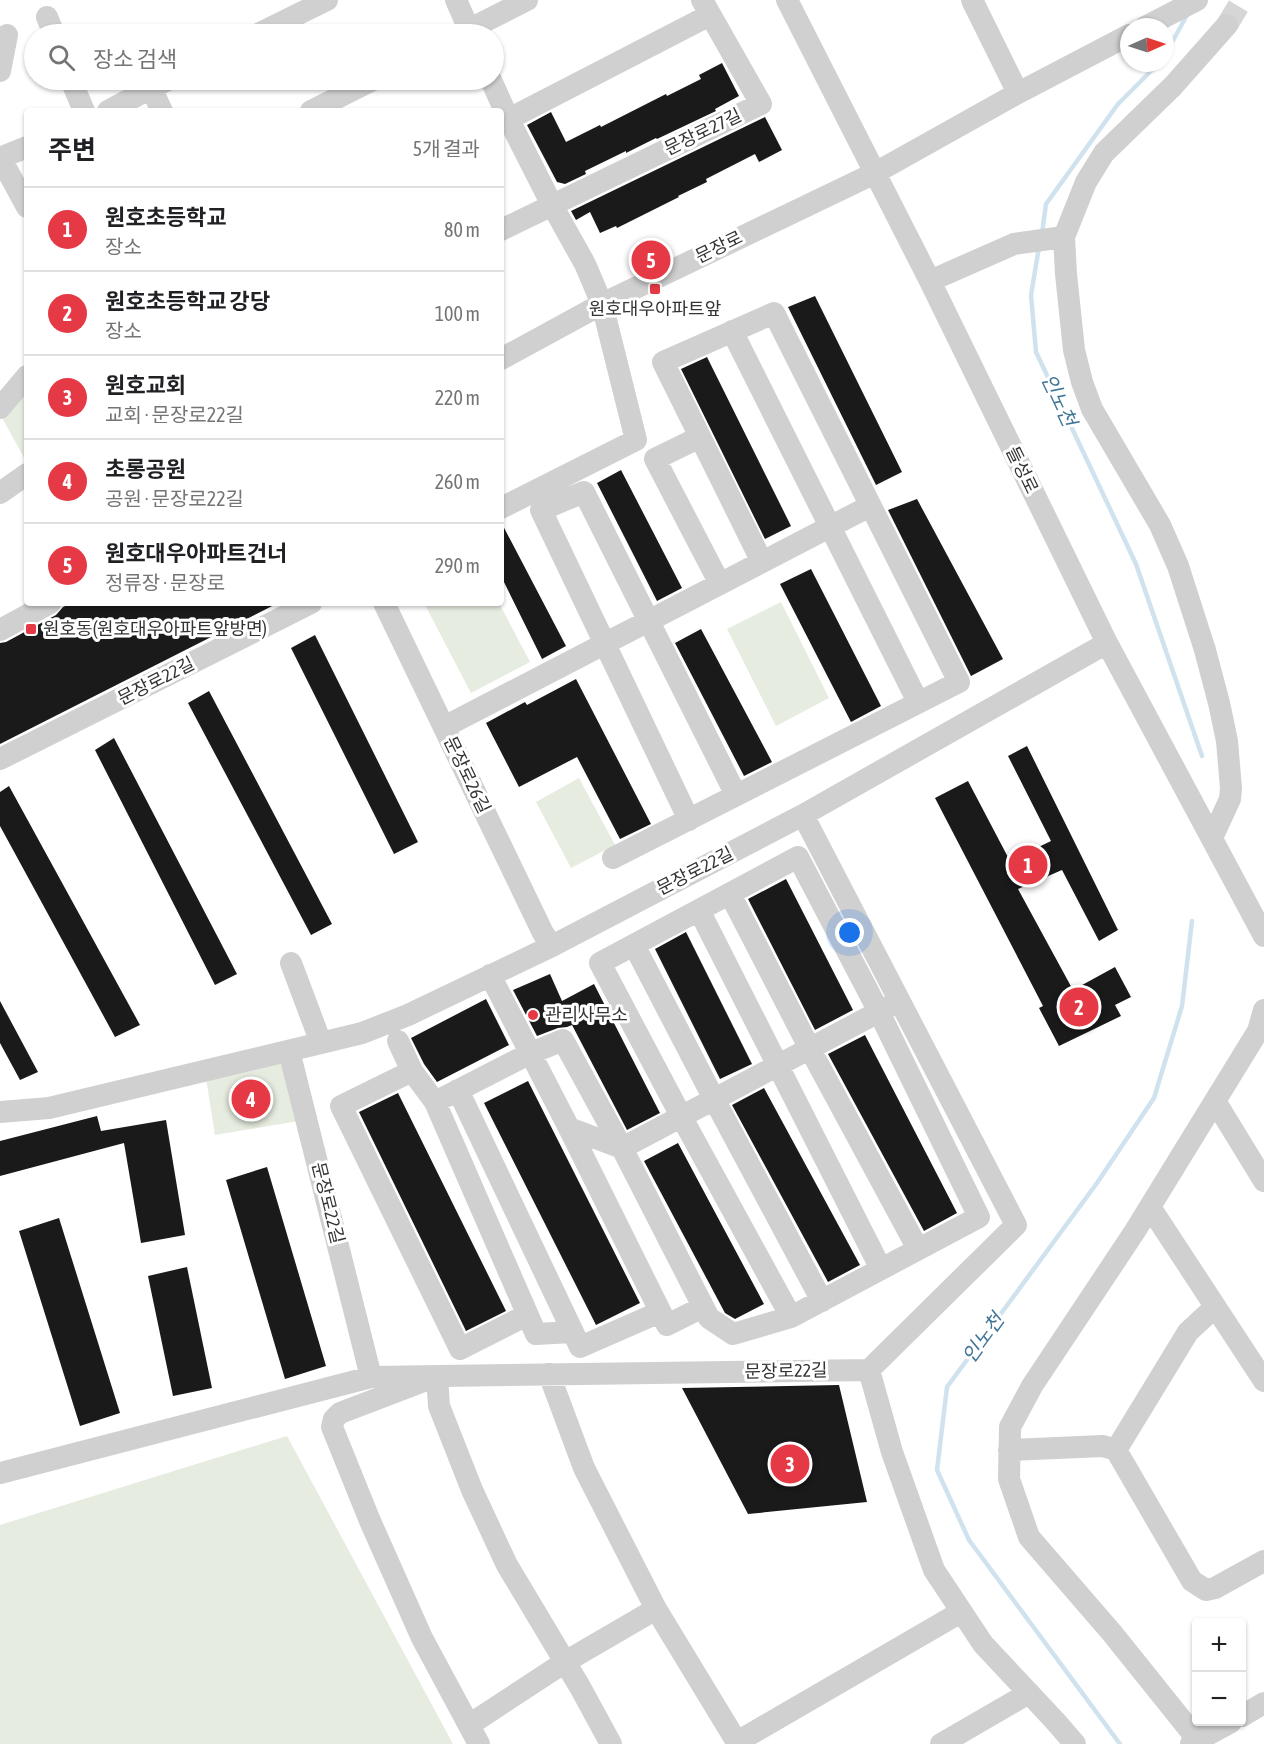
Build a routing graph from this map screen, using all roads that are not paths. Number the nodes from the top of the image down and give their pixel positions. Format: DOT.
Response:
graph roads {
  1 [pos="327,0"];
  2 [pos="456,0"];
  3 [pos="527,0"];
  4 [pos="787,0"];
  5 [pos="972,0"];
  6 [pos="1197,0"];
  7 [pos="305,5"];
  8 [pos="706,7"];
  9 [pos="1162,18"];
  10 [pos="274,24"];
  11 [pos="463,24"];
  12 [pos="483,24"];
  13 [pos="1227,25"];
  14 [pos="7,35"];
  15 [pos="1120,40"];
  16 [pos="0,71"];
  17 [pos="75,90"];
  18 [pos="148,90"];
  19 [pos="160,90"];
  20 [pos="353,90"];
  21 [pos="494,90"];
  22 [pos="1018,93"];
  23 [pos="83,108"];
  24 [pos="114,108"];
  25 [pos="162,108"];
  26 [pos="317,108"];
  27 [pos="500,108"];
  28 [pos="505,122"];
  29 [pos="24,148"];
  30 [pos="0,158"];
  31 [pos="875,173"];
  32 [pos="24,202"];
  33 [pos="552,205"];
  34 [pos="504,229"];
  35 [pos="1048,239"];
  36 [pos="930,281"];
  37 [pos="602,304"];
  38 [pos="732,332"];
  39 [pos="504,357"];
  40 [pos="24,380"];
  41 [pos="0,408"];
  42 [pos="700,437"];
  43 [pos="24,476"];
  44 [pos="0,493"];
  45 [pos="504,506"];
  46 [pos="870,506"];
  47 [pos="830,527"];
  48 [pos="762,562"];
  49 [pos="720,584"];
  50 [pos="44,606"];
  51 [pos="305,606"];
  52 [pos="385,606"];
  53 [pos="648,621"];
  54 [pos="0,630"];
  55 [pos="1107,643"];
  56 [pos="605,644"];
  57 [pos="918,702"];
  58 [pos="444,728"];
  59 [pos="0,759"];
  60 [pos="736,795"];
  61 [pos="803,815"];
  62 [pos="689,820"];
  63 [pos="1212,838"];
  64 [pos="613,858"];
  65 [pos="730,894"];
  66 [pos="699,910"];
  67 [pos="1264,936"];
  68 [pos="1264,941"];
  69 [pos="634,945"];
  70 [pos="552,946"];
  71 [pos="291,963"];
  72 [pos="490,975"];
  73 [pos="900,1001"];
  74 [pos="1264,1010"];
  75 [pos="879,1012"];
  76 [pos="398,1041"];
  77 [pos="321,1043"];
  78 [pos="810,1049"];
  79 [pos="289,1051"];
  80 [pos="529,1053"];
  81 [pos="1264,1056"];
  82 [pos="1238,1064"];
  83 [pos="777,1066"];
  84 [pos="412,1071"];
  85 [pos="458,1090"];
  86 [pos="714,1099"];
  87 [pos="1215,1101"];
  88 [pos="435,1102"];
  89 [pos="0,1112"];
  90 [pos="681,1116"];
  91 [pos="569,1128"];
  92 [pos="622,1148"];
  93 [pos="1264,1181"];
  94 [pos="1150,1207"];
  95 [pos="918,1249"];
  96 [pos="881,1269"];
  97 [pos="822,1301"];
  98 [pos="703,1307"];
  99 [pos="1215,1307"];
  100 [pos="660,1312"];
  101 [pos="527,1314"];
  102 [pos="791,1317"];
  103 [pos="573,1332"];
  104 [pos="1261,1368"];
  105 [pos="869,1370"];
  106 [pos="549,1374"];
  107 [pos="437,1376"];
  108 [pos="371,1377"];
  109 [pos="1009,1450"];
  110 [pos="1116,1450"];
  111 [pos="0,1473"];
  112 [pos="1264,1561"];
  113 [pos="656,1609"];
  114 [pos="961,1612"];
  115 [pos="565,1662"];
  116 [pos="1029,1693"];
  117 [pos="1264,1704"];
  118 [pos="1246,1714"];
  119 [pos="1224,1726"];
  120 [pos="474,1734"];
  121 [pos="1197,1742"];
  122 [pos="738,1743"];
  123 [pos="611,1744"];
  124 [pos="941,1744"];
  125 [pos="1075,1744"];
  1 -- 7 [label="street"];
  2 -- 11 [label="street"];
  3 -- 12 [label="street"];
  4 -- 31 [label="street, 들성로"];
  5 -- 22 [label="street"];
  6 -- 9 [label="street"];
  7 -- 10 [label="street"];
  8 -- 28 [label="street, 문장로27길"];
  8 -- 33 [label="street, 문장로27길"];
  13 -- 35 [label="street"];
  14 -- 16 [label="street"];
  15 -- 22 [label="street, 문장로"];
  17 -- 23 [label="street"];
  18 -- 24 [label="street"];
  19 -- 25 [label="street"];
  20 -- 26 [label="street"];
  21 -- 27 [label="street"];
  22 -- 31 [label="street, 문장로"];
  28 -- 33 [label="street"];
  29 -- 30 [label="street"];
  30 -- 32 [label="street"];
  31 -- 36 [label="street, 들성로"];
  31 -- 37 [label="street, 문장로"];
  33 -- 34 [label="street"];
  33 -- 37 [label="street"];
  35 -- 36 [label="street"];
  35 -- 63 [label="street"];
  36 -- 55 [label="street, 들성로"];
  37 -- 39 [label="street, 문장로"];
  37 -- 45 [label="street"];
  38 -- 42 [label="street"];
  38 -- 46 [label="street"];
  38 -- 47 [label="street"];
  40 -- 41 [label="street"];
  42 -- 48 [label="street"];
  42 -- 49 [label="street"];
  43 -- 44 [label="street"];
  46 -- 47 [label="street"];
  46 -- 57 [label="street"];
  47 -- 48 [label="street"];
  47 -- 57 [label="street"];
  48 -- 49 [label="street"];
  49 -- 53 [label="street"];
  50 -- 54 [label="street"];
  51 -- 59 [label="street, 문장로22길"];
  52 -- 58 [label="street, 문장로26길"];
  53 -- 56 [label="street"];
  53 -- 56 [label="street"];
  53 -- 60 [label="street"];
  55 -- 61 [label="street, 문장로22길"];
  55 -- 63 [label="street, 들성로"];
  56 -- 58 [label="street"];
  56 -- 62 [label="street"];
  57 -- 60 [label="street"];
  58 -- 70 [label="street, 문장로26길"];
  60 -- 62 [label="street"];
  61 -- 70 [label="street, 문장로22길"];
  61 -- 73 [label="street"];
  62 -- 64 [label="street"];
  63 -- 67 [label="street, 들성로"];
  65 -- 66 [label="street"];
  65 -- 75 [label="street"];
  65 -- 78 [label="street"];
  66 -- 69 [label="street"];
  66 -- 83 [label="street"];
  67 -- 68 [label="street"];
  69 -- 86 [label="street"];
  69 -- 90 [label="street"];
  70 -- 72 [label="street, 문장로22길"];
  71 -- 77 [label="street"];
  72 -- 77 [label="street, 문장로22길"];
  72 -- 80 [label="street"];
  73 -- 75 [label="street"];
  73 -- 105 [label="street"];
  74 -- 82 [label="street"];
  75 -- 78 [label="street"];
  75 -- 95 [label="street"];
  76 -- 84 [label="street"];
  77 -- 79 [label="street, 문장로22길"];
  78 -- 83 [label="street"];
  78 -- 95 [label="street"];
  79 -- 89 [label="street, 문장로22길"];
  79 -- 108 [label="street, 문장로22길"];
  80 -- 85 [label="street"];
  80 -- 91 [label="street"];
  80 -- 92 [label="street"];
  81 -- 82 [label="street"];
  82 -- 87 [label="street"];
  83 -- 86 [label="street"];
  83 -- 96 [label="street"];
  84 -- 88 [label="street"];
  84 -- 101 [label="street"];
  85 -- 88 [label="street"];
  85 -- 103 [label="street"];
  86 -- 90 [label="street"];
  86 -- 97 [label="street"];
  87 -- 93 [label="street"];
  87 -- 94 [label="street"];
  88 -- 101 [label="street"];
  90 -- 92 [label="street"];
  90 -- 102 [label="street"];
  91 -- 92 [label="street"];
  91 -- 100 [label="street"];
  92 -- 98 [label="street"];
  94 -- 99 [label="street"];
  94 -- 109 [label="street"];
  95 -- 96 [label="street"];
  96 -- 97 [label="street"];
  97 -- 102 [label="street"];
  98 -- 100 [label="street"];
  98 -- 102 [label="street"];
  99 -- 104 [label="street"];
  99 -- 110 [label="street"];
  100 -- 103 [label="street"];
  101 -- 103 [label="street"];
  105 -- 106 [label="street, 문장로22길"];
  105 -- 114 [label="street"];
  106 -- 107 [label="street, 문장로22길"];
  106 -- 113 [label="street"];
  107 -- 108 [label="street, 문장로22길"];
  107 -- 115 [label="street"];
  107 -- 120 [label="street"];
  108 -- 111 [label="street"];
  109 -- 110 [label="street"];
  109 -- 121 [label="street"];
  110 -- 112 [label="street"];
  113 -- 115 [label="street"];
  113 -- 122 [label="street"];
  114 -- 116 [label="street"];
  114 -- 122 [label="street"];
  115 -- 120 [label="street"];
  115 -- 123 [label="street"];
  116 -- 124 [label="street"];
  116 -- 125 [label="street"];
  117 -- 118 [label="street"];
  119 -- 121 [label="street"];
}
